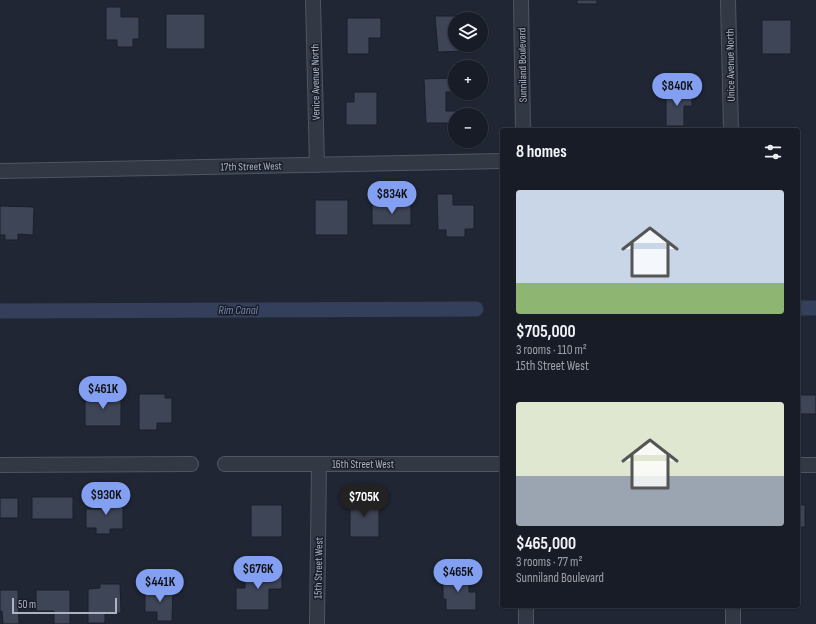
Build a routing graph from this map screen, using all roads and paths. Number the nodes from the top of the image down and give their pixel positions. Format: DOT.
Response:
graph roads {
  1 [pos="313,0"];
  2 [pos="521,0"];
  3 [pos="728,0"];
  4 [pos="524,128"];
  5 [pos="731,128"];
  6 [pos="500,161"];
  7 [pos="317,165"];
  8 [pos="0,170"];
  9 [pos="191,464"];
  10 [pos="225,464"];
  11 [pos="319,464"];
  12 [pos="500,464"];
  13 [pos="0,465"];
  14 [pos="800,465"];
  15 [pos="816,465"];
  16 [pos="526,608"];
  17 [pos="733,608"];
  18 [pos="317,624"];
  19 [pos="526,624"];
  20 [pos="733,624"];
  1 -- 7 [label="street, Venice Avenue North"];
  2 -- 4 [label="street, Sunniland Boulevard"];
  3 -- 5 [label="street, Unice Avenue North"];
  6 -- 7 [label="street, 17th Street West"];
  7 -- 8 [label="street, 17th Street West"];
  9 -- 13 [label="street"];
  10 -- 11 [label="street, 16th Street West"];
  11 -- 12 [label="street, 16th Street West"];
  11 -- 18 [label="street, 15th Street West"];
  14 -- 15 [label="street"];
  16 -- 19 [label="street"];
  17 -- 20 [label="street"];
}
